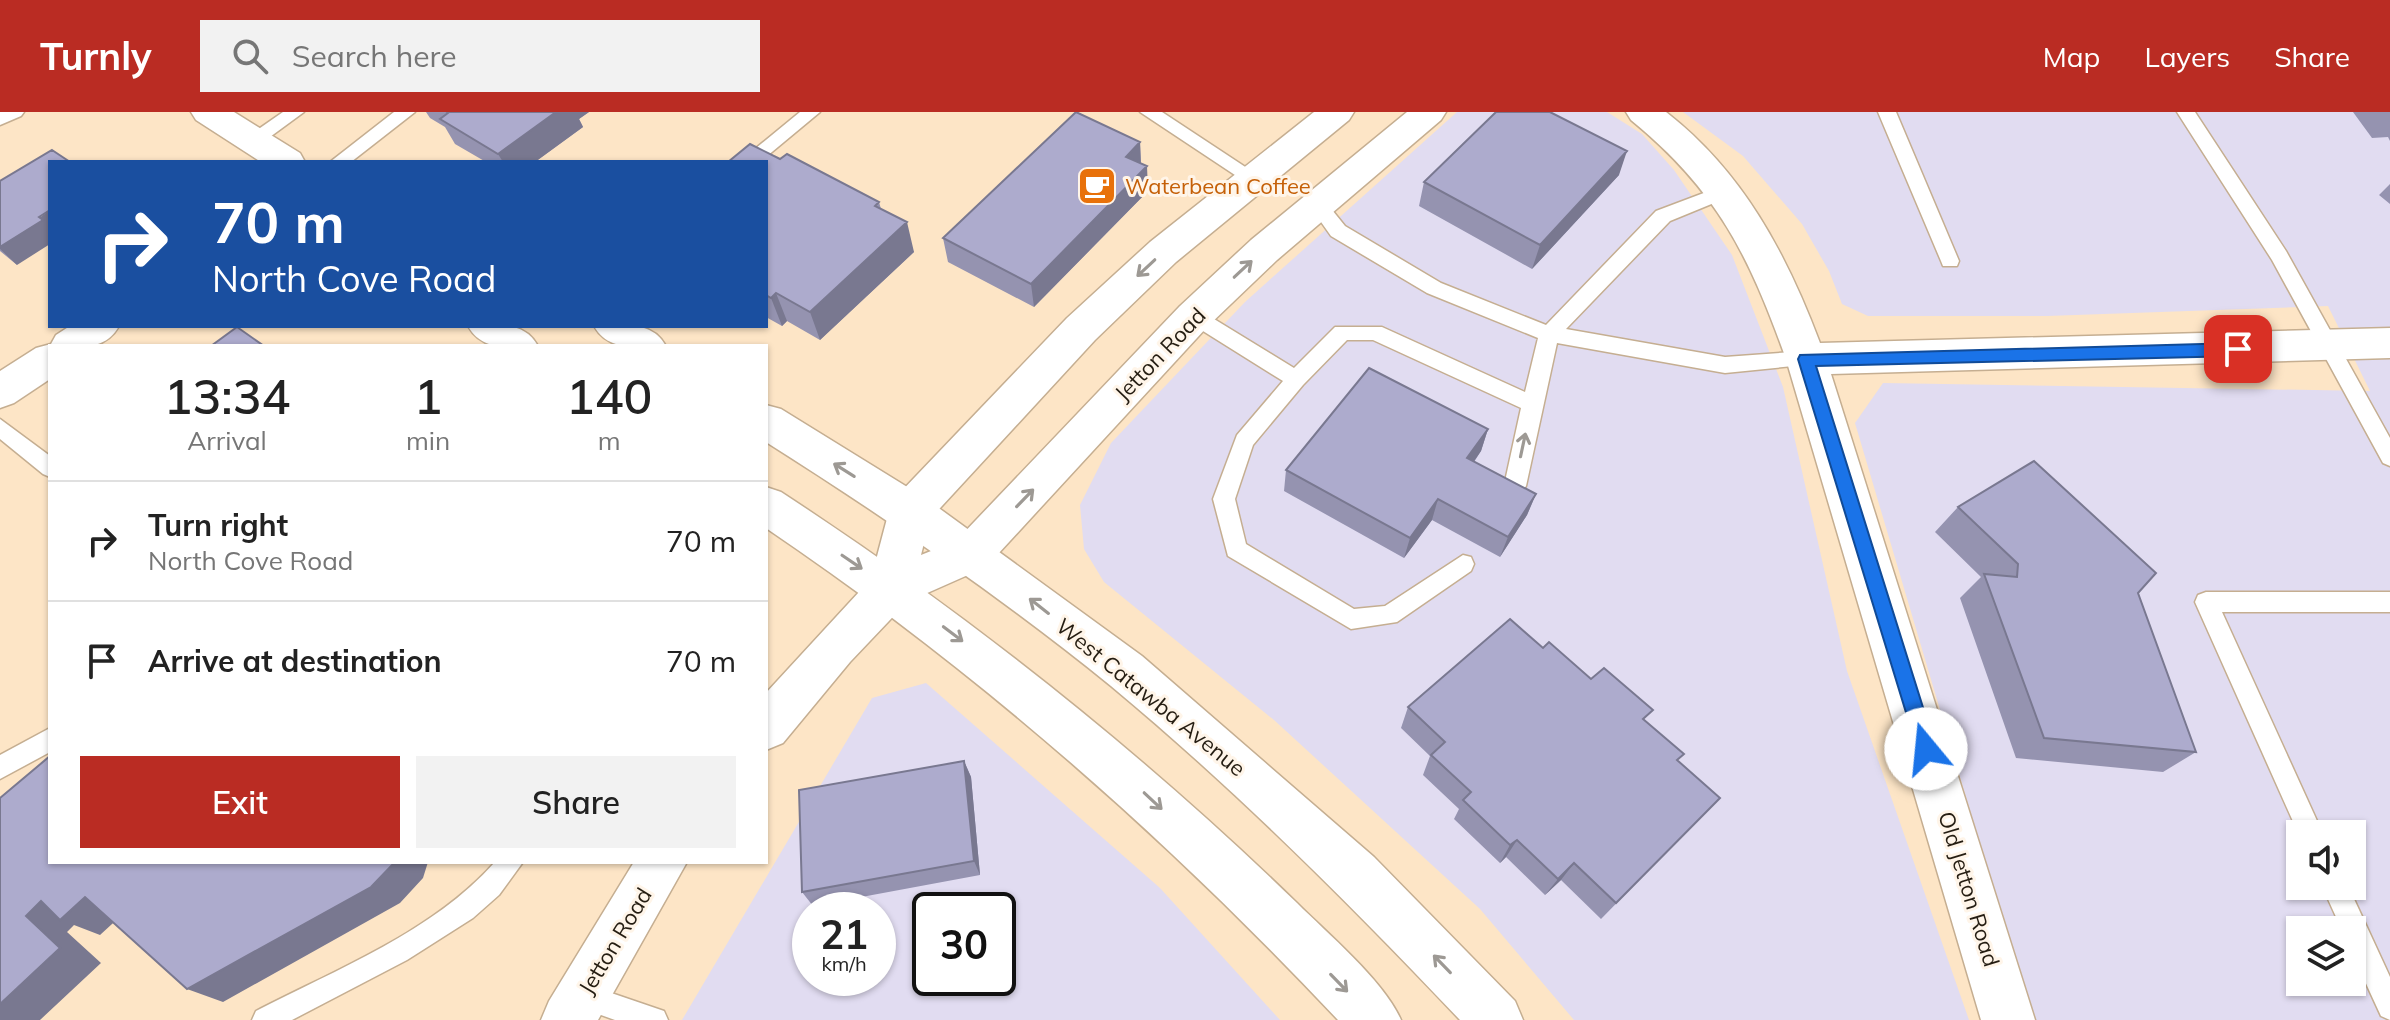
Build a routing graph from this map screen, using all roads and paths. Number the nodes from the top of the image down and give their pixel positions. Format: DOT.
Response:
graph roads {
  1 [pos="15,112"];
  2 [pos="208,112"];
  3 [pos="295,112"];
  4 [pos="406,112"];
  5 [pos="811,112"];
  6 [pos="1149,112"];
  7 [pos="1337,112"];
  8 [pos="1429,112"];
  9 [pos="1643,112"];
  10 [pos="1887,112"];
  11 [pos="2186,112"];
  12 [pos="0,119"];
  13 [pos="253,141"];
  14 [pos="284,160"];
  15 [pos="342,160"];
  16 [pos="751,160"];
  17 [pos="1253,178"];
  18 [pos="1725,191"];
  19 [pos="1318,205"];
  20 [pos="1950,261"];
  21 [pos="1194,316"];
  22 [pos="96,328"];
  23 [pos="491,328"];
  24 [pos="617,328"];
  25 [pos="1549,334"];
  26 [pos="2390,343"];
  27 [pos="73,344"];
  28 [pos="515,344"];
  29 [pos="643,344"];
  30 [pos="2330,347"];
  31 [pos="1806,359"];
  32 [pos="48,360"];
  33 [pos="1296,379"];
  34 [pos="0,392"];
  35 [pos="1532,404"];
  36 [pos="768,422"];
  37 [pos="0,427"];
  38 [pos="2390,457"];
  39 [pos="48,466"];
  40 [pos="1515,486"];
  41 [pos="768,506"];
  42 [pos="910,511"];
  43 [pos="971,554"];
  44 [pos="1463,564"];
  45 [pos="891,588"];
  46 [pos="2390,602"];
  47 [pos="768,726"];
  48 [pos="48,740"];
  49 [pos="0,768"];
  50 [pos="2305,820"];
  51 [pos="509,864"];
  52 [pos="661,864"];
  53 [pos="2341,900"];
  54 [pos="2390,1007"];
  55 [pos="575,1008"];
  56 [pos="265,1020"];
  57 [pos="655,1020"];
  58 [pos="1374,1020"];
  59 [pos="1496,1020"];
  60 [pos="2008,1020"];
  1 -- 12 [label="lane"];
  2 -- 13 [label="street"];
  3 -- 13 [label="lane"];
  4 -- 15 [label="lane"];
  5 -- 16 [label="lane"];
  6 -- 17 [label="lane"];
  7 -- 17 [label="street, Jetton Road"];
  8 -- 19 [label="street, Jetton Road"];
  9 -- 18 [label="street, Old Jetton Road"];
  10 -- 20 [label="lane"];
  11 -- 30 [label="lane"];
  13 -- 14 [label="street"];
  17 -- 42 [label="street, Jetton Road, one-way"];
  18 -- 25 [label="lane"];
  18 -- 31 [label="street, Old Jetton Road"];
  21 -- 19 [label="street, Jetton Road, one-way"];
  19 -- 25 [label="lane"];
  21 -- 33 [label="lane"];
  43 -- 21 [label="street, Jetton Road, one-way"];
  22 -- 27 [label="street"];
  23 -- 28 [label="street"];
  24 -- 29 [label="street"];
  25 -- 31 [label="lane"];
  25 -- 35 [label="lane"];
  26 -- 30 [label="street"];
  30 -- 31 [label="street"];
  30 -- 38 [label="lane"];
  31 -- 60 [label="street, Old Jetton Road"];
  32 -- 34 [label="street"];
  33 -- 35 [label="lane"];
  33 -- 44 [label="lane"];
  40 -- 35 [label="lane, one-way"];
  42 -- 36 [label="street, West Catawba Avenue, one-way"];
  37 -- 39 [label="lane"];
  41 -- 45 [label="street, one-way"];
  42 -- 43 [label="street, West Catawba Avenue"];
  42 -- 45 [label="street, Jetton Road"];
  43 -- 45 [label="street, Jetton Road"];
  59 -- 43 [label="street, West Catawba Avenue, one-way"];
  45 -- 47 [label="street, Jetton Road"];
  45 -- 58 [label="street, one-way"];
  46 -- 50 [label="lane"];
  48 -- 49 [label="lane"];
  51 -- 56 [label="lane"];
  52 -- 55 [label="street, Jetton Road"];
  53 -- 54 [label="lane"];
  55 -- 57 [label="lane"];
}
